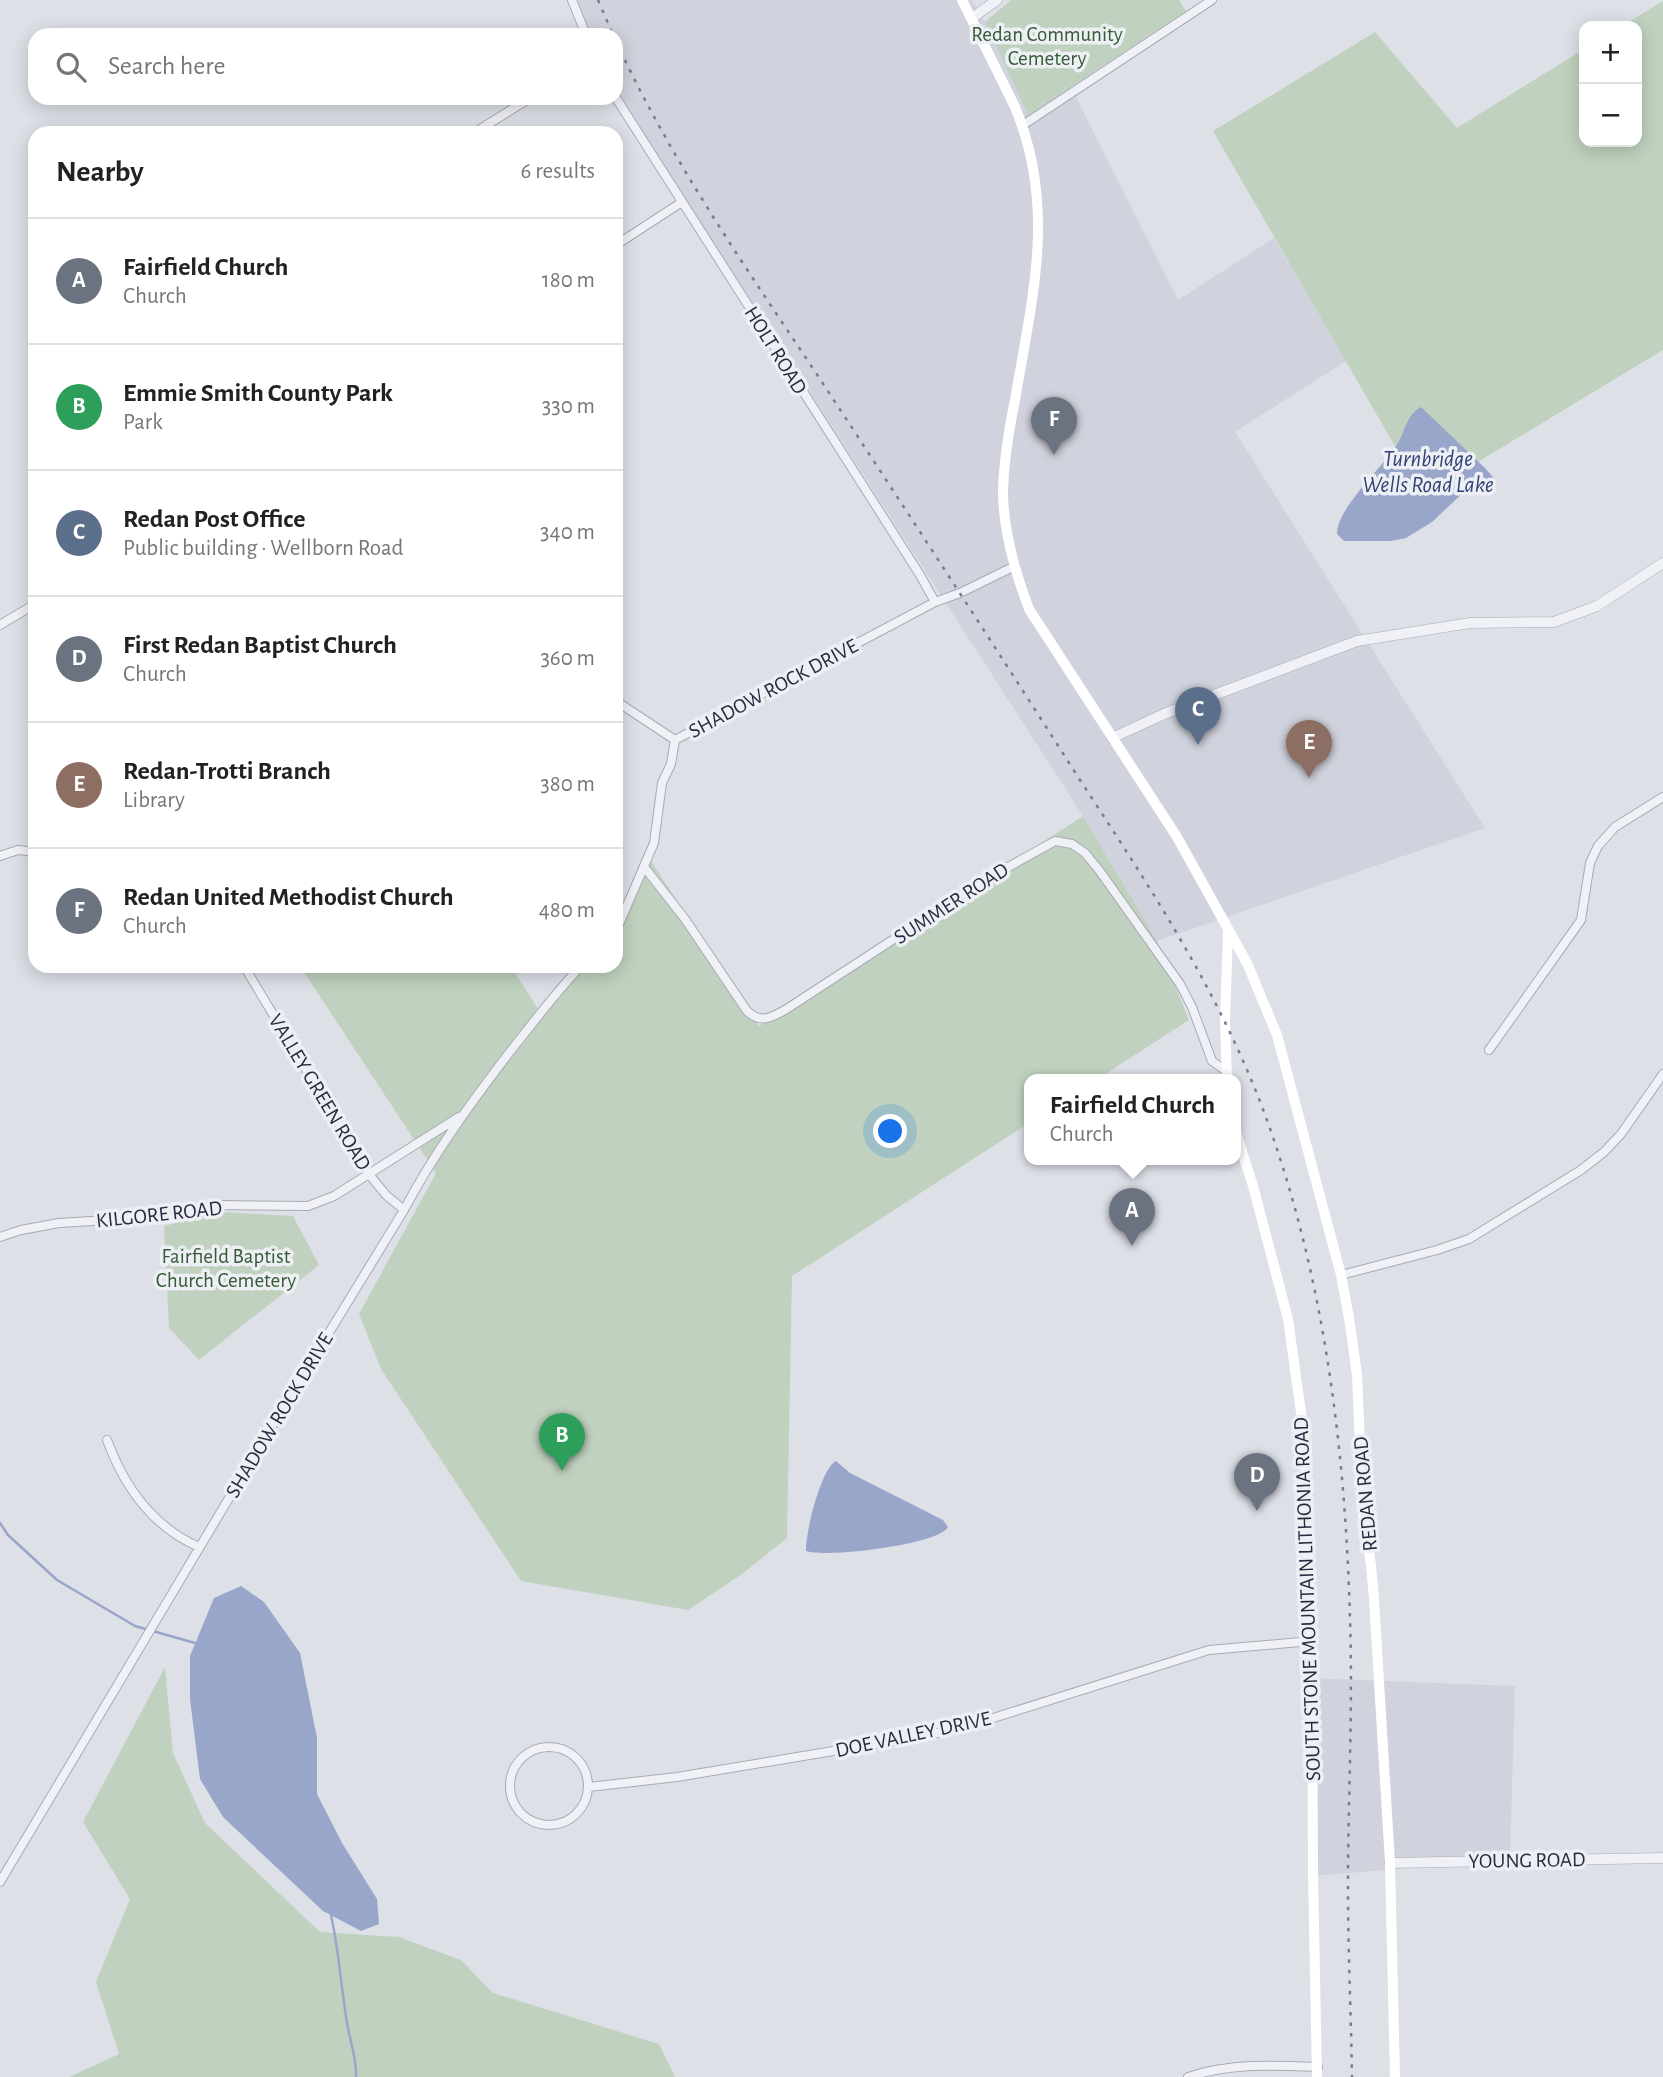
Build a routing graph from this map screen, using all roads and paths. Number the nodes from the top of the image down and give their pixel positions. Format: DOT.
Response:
graph roads {
  1 [pos="572,0"];
  2 [pos="962,0"];
  3 [pos="997,0"];
  4 [pos="1212,0"];
  5 [pos="972,18"];
  6 [pos="583,28"];
  7 [pos="519,105"];
  8 [pos="620,105"];
  9 [pos="1023,125"];
  10 [pos="485,126"];
  11 [pos="682,202"];
  12 [pos="623,240"];
  13 [pos="1663,563"];
  14 [pos="1015,566"];
  15 [pos="935,602"];
  16 [pos="28,608"];
  17 [pos="0,625"];
  18 [pos="623,706"];
  19 [pos="1112,738"];
  20 [pos="675,740"];
  21 [pos="1663,797"];
  22 [pos="28,851"];
  23 [pos="0,856"];
  24 [pos="645,867"];
  25 [pos="623,916"];
  26 [pos="1228,931"];
  27 [pos="248,973"];
  28 [pos="575,973"];
  29 [pos="1489,1050"];
  30 [pos="1225,1074"];
  31 [pos="1226,1074"];
  32 [pos="1663,1074"];
  33 [pos="461,1116"];
  34 [pos="1241,1148"];
  35 [pos="368,1173"];
  36 [pos="404,1210"];
  37 [pos="0,1237"];
  38 [pos="1341,1275"];
  39 [pos="107,1440"];
  40 [pos="199,1547"];
  41 [pos="1312,1641"];
  42 [pos="589,1787"];
  43 [pos="1663,1858"];
  44 [pos="1390,1863"];
  45 [pos="0,1882"];
  46 [pos="1317,2072"];
  47 [pos="1188,2077"];
  48 [pos="1395,2077"];
  1 -- 6 [label="street"];
  2 -- 5 [label="main road"];
  3 -- 5 [label="street"];
  4 -- 9 [label="street"];
  5 -- 9 [label="main road"];
  7 -- 10 [label="street"];
  8 -- 11 [label="street, HOLT ROAD"];
  9 -- 14 [label="main road"];
  11 -- 12 [label="street"];
  11 -- 15 [label="street, HOLT ROAD"];
  13 -- 19 [label="street"];
  14 -- 15 [label="street, SHADOW ROCK DRIVE"];
  14 -- 19 [label="main road"];
  15 -- 20 [label="street, SHADOW ROCK DRIVE"];
  16 -- 17 [label="street"];
  18 -- 20 [label="street"];
  19 -- 26 [label="main road"];
  20 -- 24 [label="street, SHADOW ROCK DRIVE"];
  21 -- 29 [label="street"];
  22 -- 23 [label="street"];
  24 -- 25 [label="street, SHADOW ROCK DRIVE"];
  24 -- 30 [label="street, SUMMER ROAD"];
  26 -- 31 [label="main road"];
  26 -- 38 [label="main road, REDAN ROAD"];
  27 -- 35 [label="street, VALLEY GREEN ROAD"];
  28 -- 33 [label="street, SHADOW ROCK DRIVE"];
  32 -- 38 [label="street"];
  33 -- 35 [label="street, KILGORE ROAD"];
  33 -- 36 [label="street, SHADOW ROCK DRIVE"];
  34 -- 41 [label="main road, SOUTH STONE MOUNTAIN LITHONIA ROAD"];
  35 -- 36 [label="street, VALLEY GREEN ROAD"];
  35 -- 37 [label="street, KILGORE ROAD"];
  36 -- 40 [label="street, SHADOW ROCK DRIVE"];
  38 -- 44 [label="main road, REDAN ROAD"];
  39 -- 40 [label="street"];
  40 -- 45 [label="street, SHADOW ROCK DRIVE"];
  41 -- 42 [label="street, DOE VALLEY DRIVE"];
  41 -- 46 [label="main road, SOUTH STONE MOUNTAIN LITHONIA ROAD"];
  42 -- 42 [label="street"];
  43 -- 44 [label="street, YOUNG ROAD"];
  44 -- 48 [label="main road, REDAN ROAD"];
  46 -- 47 [label="street"];
}
